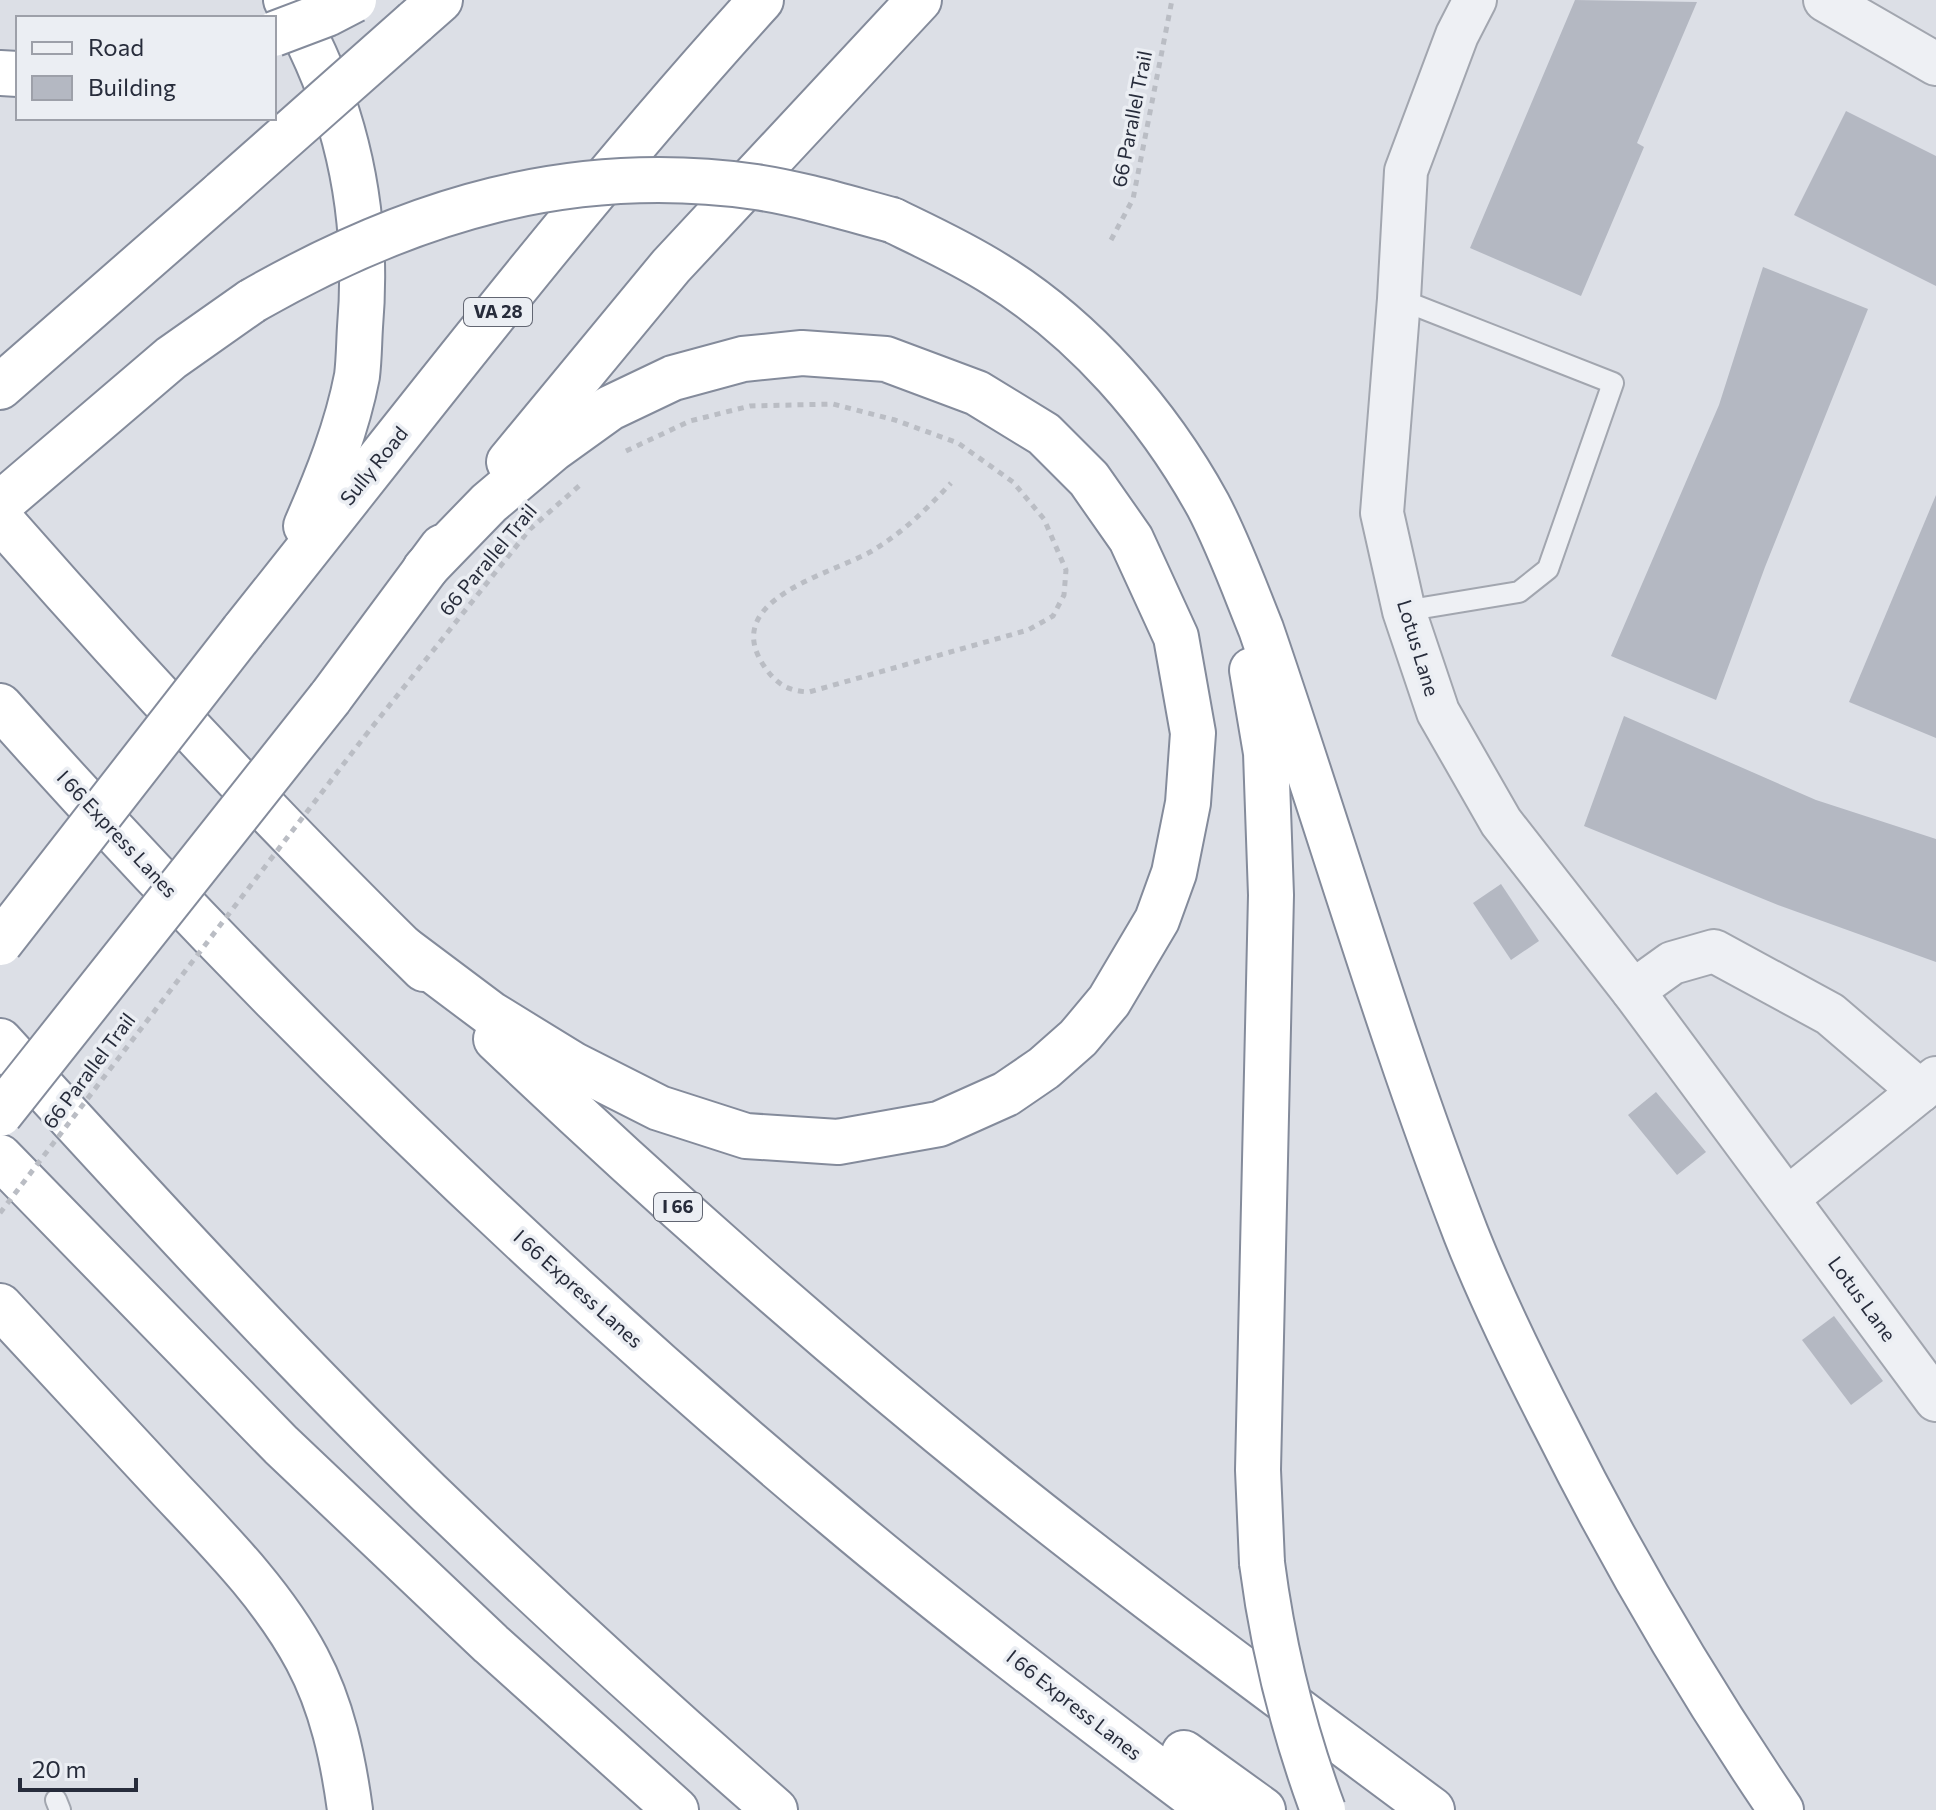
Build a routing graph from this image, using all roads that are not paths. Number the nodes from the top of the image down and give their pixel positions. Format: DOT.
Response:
graph roads {
  1 [pos="354,0"];
  2 [pos="761,0"];
  3 [pos="919,0"];
  4 [pos="1475,0"];
  5 [pos="1825,0"];
  6 [pos="428,11"];
  7 [pos="284,12"];
  8 [pos="1936,64"];
  9 [pos="1399,299"];
  10 [pos="4,383"];
  11 [pos="0,504"];
  12 [pos="1208,506"];
  13 [pos="0,519"];
  14 [pos="425,569"];
  15 [pos="1404,611"];
  16 [pos="243,631"];
  17 [pos="0,706"];
  18 [pos="0,943"];
  19 [pos="403,948"];
  20 [pos="1633,991"];
  21 [pos="0,1041"];
  22 [pos="1928,1084"];
  23 [pos="0,1114"];
  24 [pos="0,1157"];
  25 [pos="1788,1198"];
  26 [pos="0,1306"];
  27 [pos="1936,1400"];
  28 [pos="933,1596"];
  29 [pos="350,1810"];
  30 [pos="676,1810"];
  31 [pos="775,1810"];
  32 [pos="1211,1810"];
  33 [pos="1263,1810"];
  34 [pos="1323,1810"];
  35 [pos="1432,1810"];
  36 [pos="1781,1810"];
  1 -- 7 [label="highway, bridge"];
  2 -- 16 [label="highway, Sully Road / VA 28"];
  3 -- 14 [label="highway"];
  4 -- 9 [label="street, Lotus Lane"];
  5 -- 8 [label="street"];
  6 -- 10 [label="highway, bridge"];
  7 -- 16 [label="highway"];
  9 -- 15 [label="street, Lotus Lane"];
  9 -- 15 [label="lane"];
  11 -- 12 [label="highway, bridge"];
  12 -- 34 [label="highway, bridge"];
  12 -- 36 [label="highway"];
  13 -- 19 [label="highway, I 66"];
  14 -- 19 [label="highway"];
  14 -- 23 [label="highway, bridge"];
  15 -- 20 [label="street, Lotus Lane"];
  16 -- 18 [label="highway, Sully Road / VA 28, bridge"];
  17 -- 28 [label="highway, I 66 Express Lanes"];
  19 -- 35 [label="highway, I 66"];
  20 -- 22 [label="street"];
  20 -- 25 [label="street, Lotus Lane"];
  21 -- 31 [label="highway"];
  22 -- 25 [label="street"];
  24 -- 30 [label="highway"];
  25 -- 27 [label="street, Lotus Lane"];
  26 -- 29 [label="highway"];
  28 -- 32 [label="highway, I 66 Express Lanes"];
  28 -- 33 [label="highway"];
}
